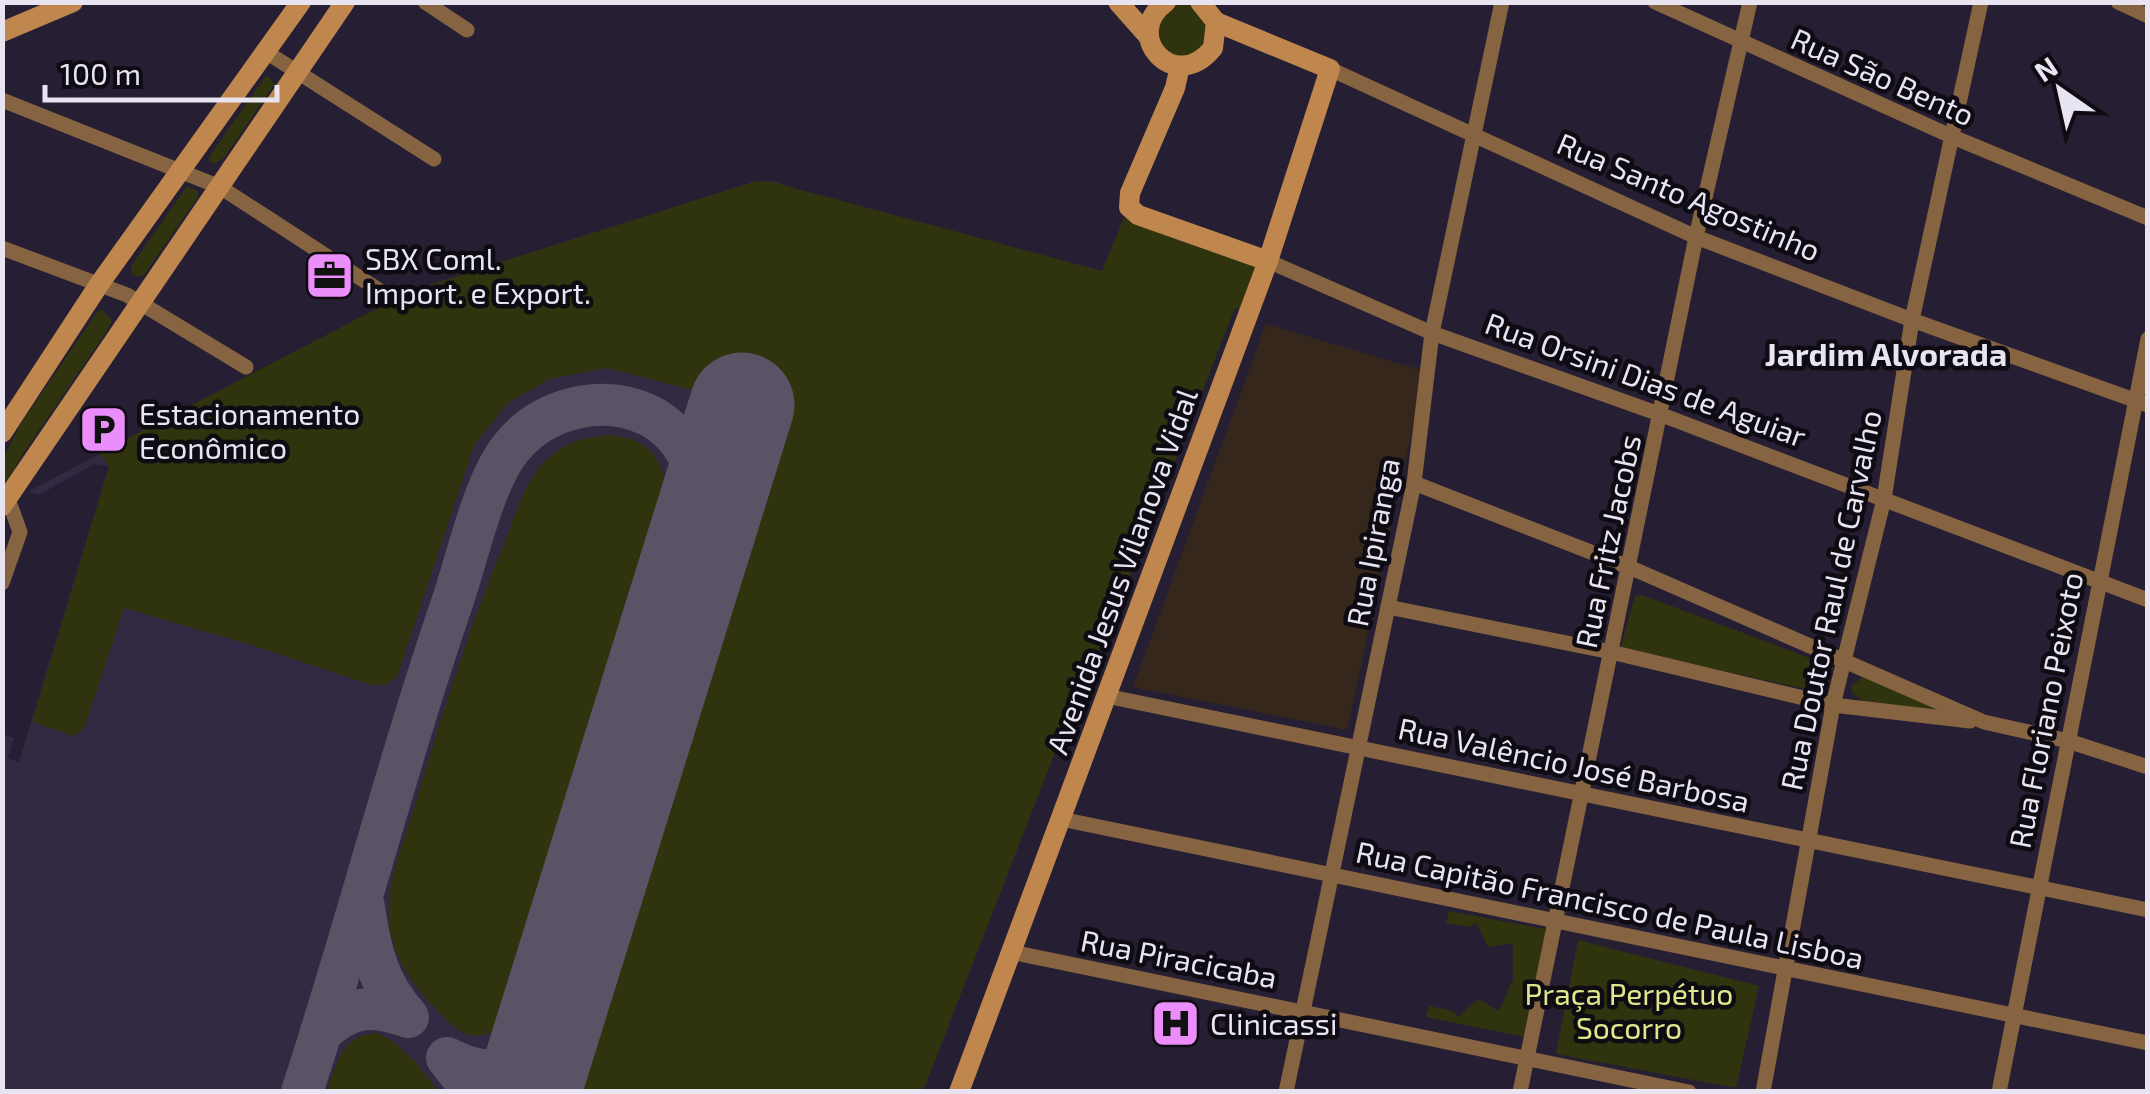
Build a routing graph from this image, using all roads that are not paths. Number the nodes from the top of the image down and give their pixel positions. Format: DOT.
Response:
graph roads {
  1 [pos="73,2"];
  2 [pos="301,2"];
  3 [pos="345,2"];
  4 [pos="425,2"];
  5 [pos="1118,2"];
  6 [pos="1502,2"];
  7 [pos="1655,2"];
  8 [pos="1750,2"];
  9 [pos="1981,2"];
  10 [pos="2118,2"];
  11 [pos="1160,4"];
  12 [pos="1213,11"];
  13 [pos="2148,16"];
  14 [pos="467,30"];
  15 [pos="2,32"];
  16 [pos="1149,37"];
  17 [pos="1741,44"];
  18 [pos="266,52"];
  19 [pos="1180,66"];
  20 [pos="1330,68"];
  21 [pos="298,72"];
  22 [pos="2,100"];
  23 [pos="1473,135"];
  24 [pos="1952,137"];
  25 [pos="434,158"];
  26 [pos="182,170"];
  27 [pos="220,187"];
  28 [pos="2148,218"];
  29 [pos="1696,237"];
  30 [pos="2,248"];
  31 [pos="1268,261"];
  32 [pos="100,283"];
  33 [pos="388,296"];
  34 [pos="138,302"];
  35 [pos="1912,320"];
  36 [pos="1432,332"];
  37 [pos="2148,339"];
  38 [pos="246,367"];
  39 [pos="2141,402"];
  40 [pos="1662,415"];
  41 [pos="2,433"];
  42 [pos="1414,483"];
  43 [pos="1884,498"];
  44 [pos="5,501"];
  45 [pos="1629,567"];
  46 [pos="2097,582"];
  47 [pos="2,583"];
  48 [pos="2148,600"];
  49 [pos="1388,606"];
  50 [pos="1612,652"];
  51 [pos="1844,658"];
  52 [pos="1106,696"];
  53 [pos="1833,705"];
  54 [pos="1984,722"];
  55 [pos="2068,741"];
  56 [pos="1357,746"];
  57 [pos="2148,768"];
  58 [pos="1582,793"];
  59 [pos="1061,819"];
  60 [pos="1808,842"];
  61 [pos="1331,874"];
  62 [pos="2039,888"];
  63 [pos="2148,910"];
  64 [pos="1555,921"];
  65 [pos="1011,952"];
  66 [pos="1784,969"];
  67 [pos="1302,1012"];
  68 [pos="2014,1016"];
  69 [pos="2148,1044"];
  70 [pos="1526,1059"];
  71 [pos="960,1092"];
  72 [pos="1286,1092"];
  73 [pos="1520,1092"];
  74 [pos="1689,1092"];
  75 [pos="1763,1092"];
  76 [pos="1999,1092"];
  1 -- 15 [label="street"];
  2 -- 18 [label="street"];
  3 -- 21 [label="street"];
  4 -- 14 [label="street"];
  5 -- 16 [label="street"];
  6 -- 23 [label="street, Rua Ipiranga"];
  7 -- 17 [label="street, Rua São Bento"];
  8 -- 17 [label="street, Rua Fritz Jacobs"];
  9 -- 24 [label="street, Rua Doutor Raul de Carvalho"];
  10 -- 13 [label="street"];
  11 -- 16 [label="street"];
  12 -- 19 [label="street"];
  12 -- 20 [label="street, Rua Santo Agostinho"];
  16 -- 19 [label="street"];
  17 -- 24 [label="street, Rua São Bento"];
  17 -- 29 [label="street, Rua Fritz Jacobs"];
  18 -- 21 [label="street"];
  18 -- 26 [label="street"];
  19 -- 31 [label="street, Rua Orsini Dias de Aguiar"];
  20 -- 23 [label="street, Rua Santo Agostinho"];
  20 -- 31 [label="street, Avenida Jesus Vilanova Vidal"];
  21 -- 25 [label="street"];
  21 -- 27 [label="street"];
  22 -- 26 [label="street"];
  23 -- 29 [label="street, Rua Santo Agostinho"];
  23 -- 36 [label="street, Rua Ipiranga"];
  24 -- 28 [label="street, Rua São Bento"];
  24 -- 35 [label="street, Rua Doutor Raul de Carvalho"];
  26 -- 27 [label="street"];
  26 -- 32 [label="street"];
  27 -- 33 [label="street"];
  27 -- 34 [label="street"];
  29 -- 35 [label="street, Rua Santo Agostinho"];
  29 -- 40 [label="street, Rua Fritz Jacobs"];
  30 -- 32 [label="street"];
  31 -- 36 [label="street, Rua Orsini Dias de Aguiar"];
  31 -- 52 [label="street, Avenida Jesus Vilanova Vidal"];
  32 -- 34 [label="street"];
  32 -- 41 [label="street"];
  34 -- 38 [label="street"];
  34 -- 44 [label="street"];
  35 -- 39 [label="street, Rua Santo Agostinho"];
  35 -- 43 [label="street, Rua Doutor Raul de Carvalho"];
  36 -- 40 [label="street, Rua Orsini Dias de Aguiar"];
  36 -- 42 [label="street, Rua Ipiranga"];
  37 -- 39 [label="street, Rua Floriano Peixoto"];
  39 -- 46 [label="street, Rua Floriano Peixoto"];
  40 -- 43 [label="street, Rua Orsini Dias de Aguiar"];
  40 -- 45 [label="street, Rua Fritz Jacobs"];
  42 -- 45 [label="street"];
  42 -- 49 [label="street, Rua Ipiranga"];
  43 -- 46 [label="street, Rua Orsini Dias de Aguiar"];
  43 -- 51 [label="street, Rua Doutor Raul de Carvalho"];
  44 -- 47 [label="street"];
  45 -- 50 [label="street, Rua Fritz Jacobs"];
  45 -- 51 [label="street"];
  46 -- 48 [label="street, Rua Orsini Dias de Aguiar"];
  46 -- 55 [label="street, Rua Floriano Peixoto"];
  49 -- 50 [label="street"];
  49 -- 56 [label="street, Rua Ipiranga"];
  50 -- 53 [label="street"];
  50 -- 58 [label="street, Rua Fritz Jacobs"];
  51 -- 53 [label="street, Rua Doutor Raul de Carvalho"];
  51 -- 54 [label="street"];
  52 -- 56 [label="street, Rua Valêncio José Barbosa"];
  52 -- 59 [label="street, Avenida Jesus Vilanova Vidal"];
  53 -- 54 [label="street"];
  53 -- 60 [label="street, Rua Doutor Raul de Carvalho"];
  54 -- 55 [label="street"];
  55 -- 57 [label="street"];
  55 -- 62 [label="street, Rua Floriano Peixoto"];
  56 -- 58 [label="street, Rua Valêncio José Barbosa"];
  56 -- 61 [label="street, Rua Ipiranga"];
  58 -- 60 [label="street, Rua Valêncio José Barbosa"];
  58 -- 64 [label="street, Rua Fritz Jacobs"];
  59 -- 61 [label="street, Rua Capitão Francisco de Paula Lisboa"];
  59 -- 65 [label="street, Avenida Jesus Vilanova Vidal"];
  60 -- 62 [label="street, Rua Valêncio José Barbosa"];
  60 -- 66 [label="street, Rua Doutor Raul de Carvalho"];
  61 -- 64 [label="street, Rua Capitão Francisco de Paula Lisboa"];
  61 -- 67 [label="street, Rua Ipiranga"];
  62 -- 63 [label="street, Rua Valêncio José Barbosa"];
  62 -- 68 [label="street, Rua Floriano Peixoto"];
  64 -- 66 [label="street, Rua Capitão Francisco de Paula Lisboa"];
  64 -- 70 [label="street, Rua Fritz Jacobs"];
  65 -- 67 [label="street, Rua Piracicaba"];
  65 -- 71 [label="street, Avenida Jesus Vilanova Vidal"];
  66 -- 68 [label="street, Rua Capitão Francisco de Paula Lisboa"];
  66 -- 75 [label="street, Rua Doutor Raul de Carvalho"];
  67 -- 70 [label="street, Rua Piracicaba"];
  67 -- 72 [label="street, Rua Ipiranga"];
  68 -- 69 [label="street, Rua Capitão Francisco de Paula Lisboa"];
  68 -- 76 [label="street, Rua Floriano Peixoto"];
  70 -- 73 [label="street, Rua Fritz Jacobs"];
  70 -- 74 [label="street, Rua Piracicaba"];
}
